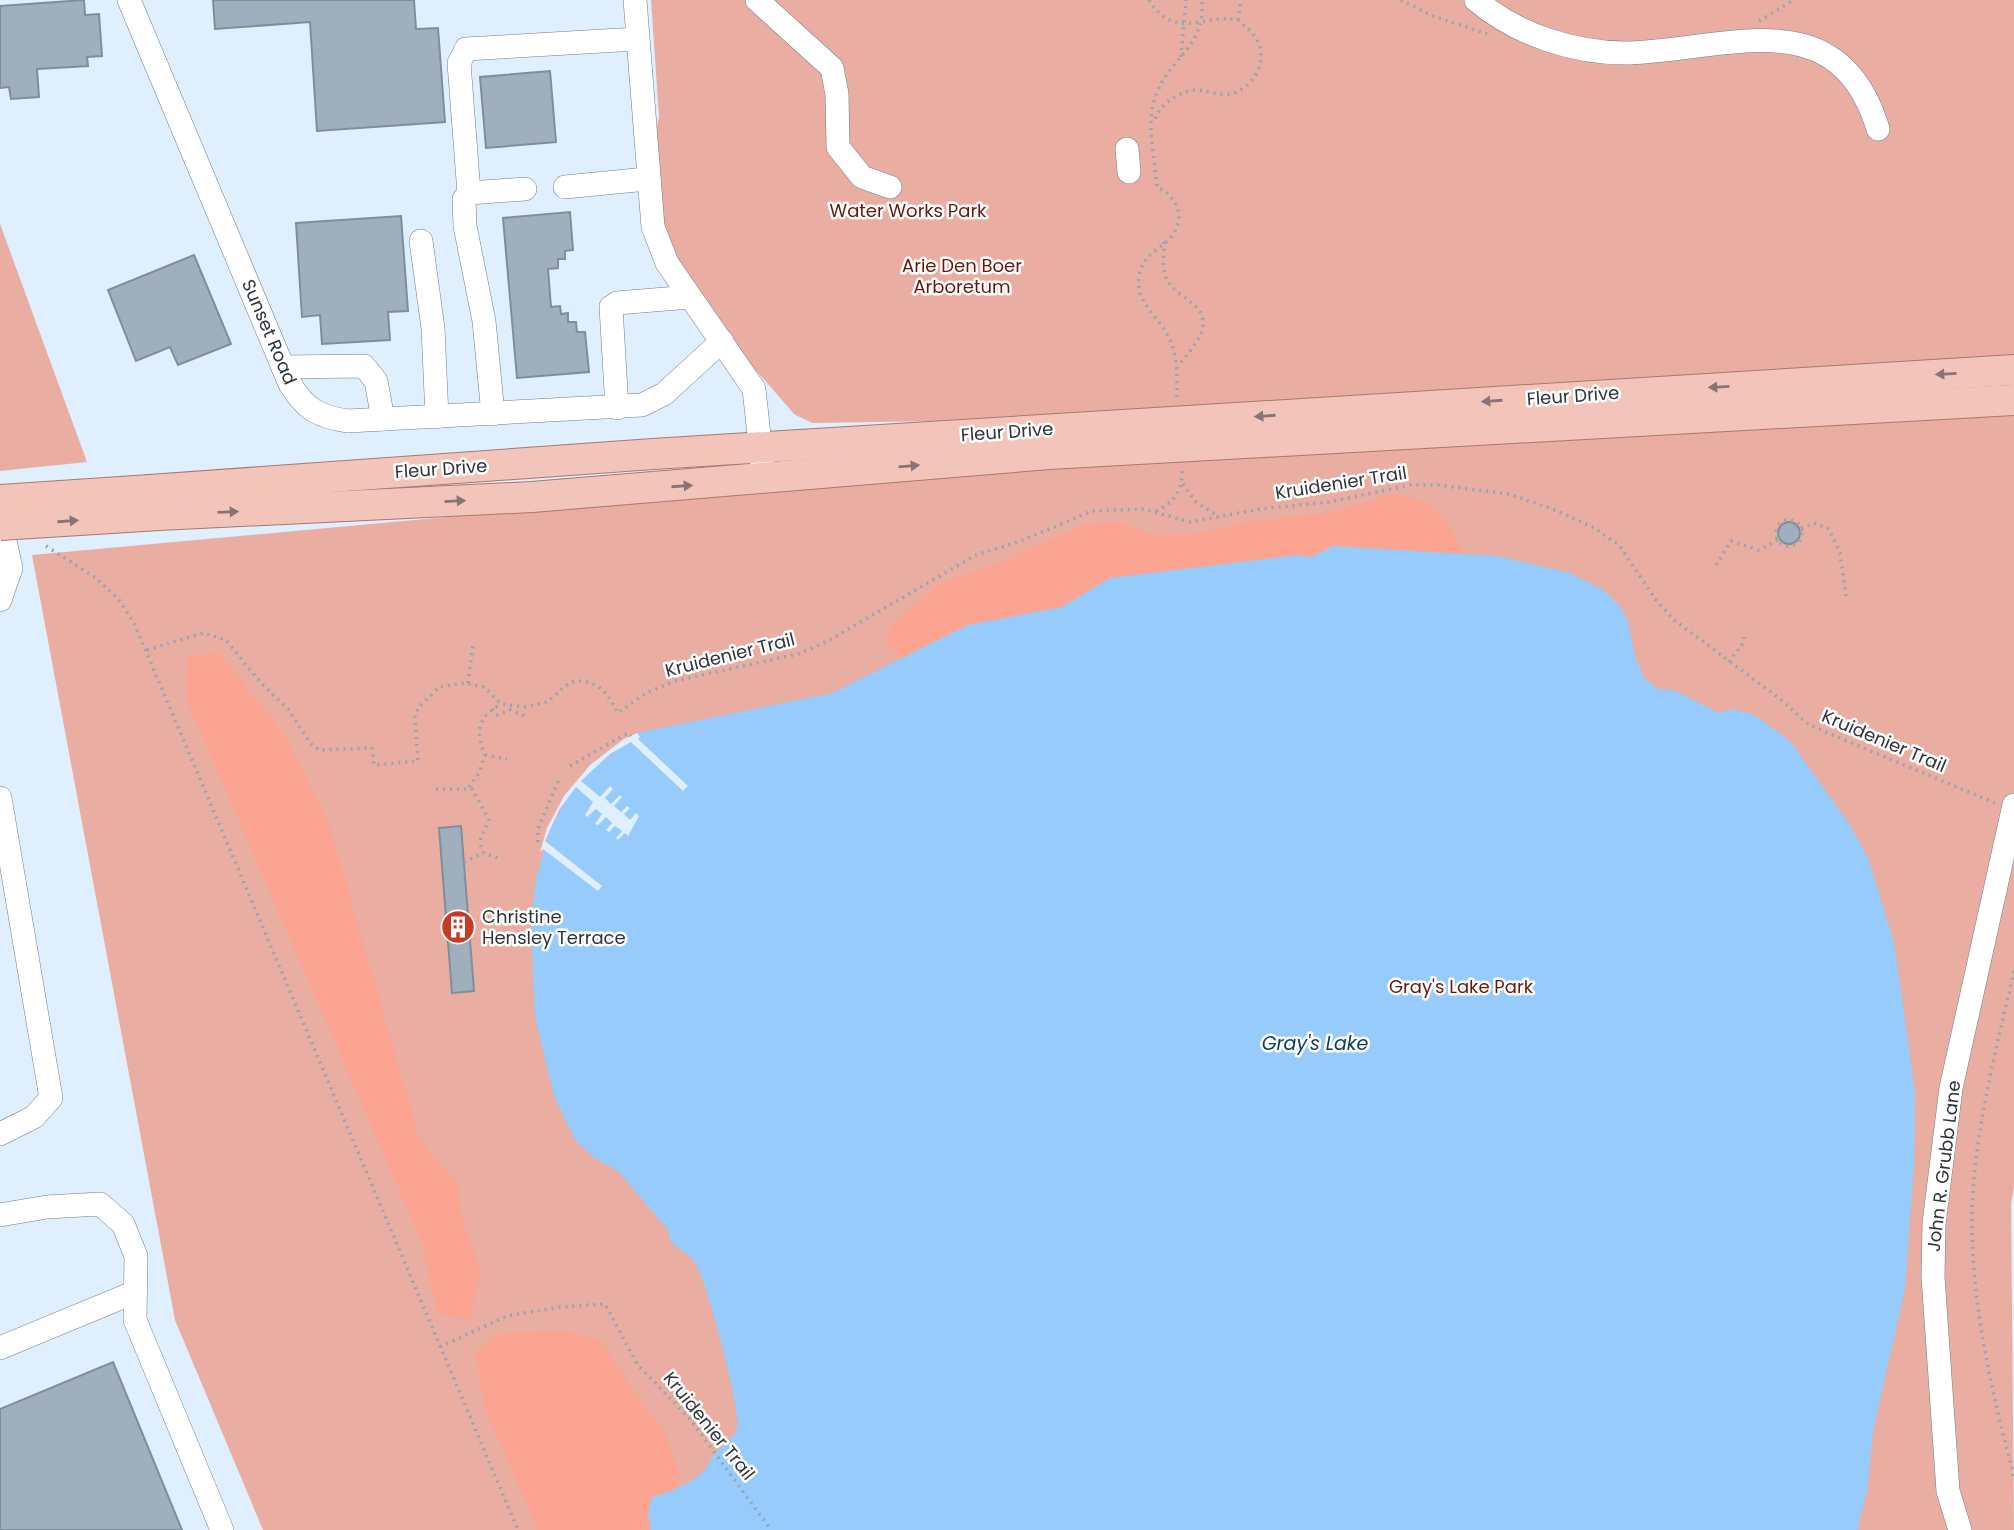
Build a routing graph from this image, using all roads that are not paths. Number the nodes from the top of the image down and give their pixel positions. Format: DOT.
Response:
graph roads {
  1 [pos="130,0"];
  2 [pos="635,0"];
  3 [pos="757,0"];
  4 [pos="1476,0"];
  5 [pos="637,39"];
  6 [pos="1878,129"];
  7 [pos="1127,149"];
  8 [pos="1129,172"];
  9 [pos="647,179"];
  10 [pos="565,187"];
  11 [pos="890,187"];
  12 [pos="525,189"];
  13 [pos="469,193"];
  14 [pos="421,241"];
  15 [pos="690,297"];
  16 [pos="722,341"];
  17 [pos="283,367"];
  18 [pos="2014,370"];
  19 [pos="2014,400"];
  20 [pos="617,408"];
  21 [pos="493,414"];
  22 [pos="436,417"];
  23 [pos="383,419"];
  24 [pos="761,447"];
  25 [pos="764,479"];
  26 [pos="0,500"];
  27 [pos="155,503"];
  28 [pos="0,519"];
  29 [pos="0,525"];
  30 [pos="0,600"];
  31 [pos="0,798"];
  32 [pos="2014,806"];
  33 [pos="0,1134"];
  34 [pos="0,1215"];
  35 [pos="135,1292"];
  36 [pos="0,1348"];
  37 [pos="222,1530"];
  38 [pos="1959,1530"];
  1 -- 17 [label="street, Sunset Road"];
  2 -- 5 [label="street"];
  3 -- 11 [label="street"];
  4 -- 6 [label="street"];
  5 -- 9 [label="street"];
  5 -- 13 [label="street"];
  7 -- 8 [label="street"];
  9 -- 10 [label="street"];
  9 -- 15 [label="street"];
  12 -- 13 [label="street"];
  13 -- 21 [label="street"];
  14 -- 22 [label="street"];
  15 -- 16 [label="street"];
  15 -- 20 [label="street"];
  16 -- 20 [label="street, Sunset Road"];
  16 -- 24 [label="street"];
  17 -- 23 [label="street, Sunset Road"];
  17 -- 23 [label="street"];
  18 -- 24 [label="main road, Fleur Drive, one-way"];
  25 -- 19 [label="main road, Fleur Drive, one-way"];
  20 -- 21 [label="street, Sunset Road"];
  21 -- 22 [label="street, Sunset Road"];
  22 -- 23 [label="street, Sunset Road"];
  24 -- 25 [label="street"];
  24 -- 27 [label="main road, Fleur Drive"];
  27 -- 25 [label="main road, Fleur Drive, one-way"];
  26 -- 27 [label="main road, Fleur Drive, bridge"];
  29 -- 27 [label="main road, Fleur Drive, one-way, bridge"];
  28 -- 30 [label="street"];
  31 -- 33 [label="street"];
  32 -- 38 [label="street, John R. Grubb Lane"];
  34 -- 35 [label="street"];
  35 -- 36 [label="street"];
  35 -- 37 [label="street"];
}
